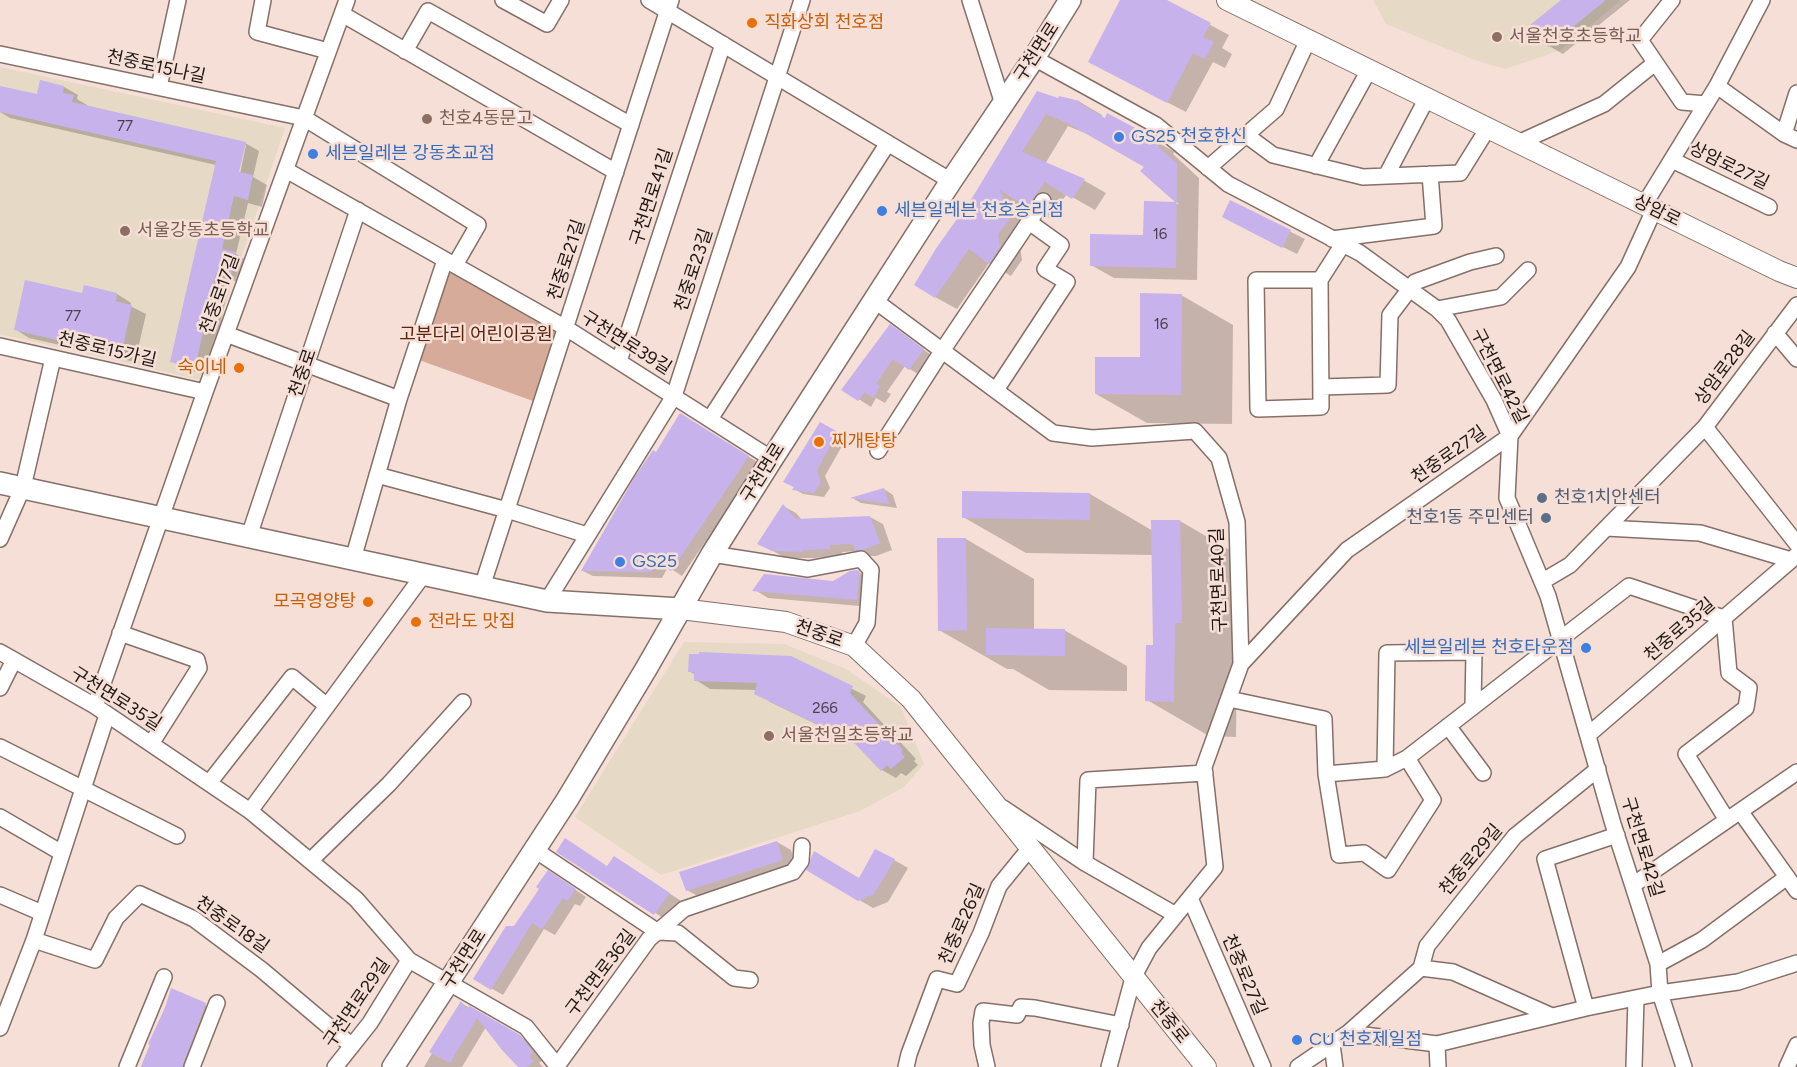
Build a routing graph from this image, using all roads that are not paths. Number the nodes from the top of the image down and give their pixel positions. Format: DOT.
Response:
graph roads {
  1 [pos="178,0"];
  2 [pos="263,0"];
  3 [pos="503,0"];
  4 [pos="561,0"];
  5 [pos="649,0"];
  6 [pos="802,0"];
  7 [pos="970,0"];
  8 [pos="1070,0"];
  9 [pos="1227,0"];
  10 [pos="1672,0"];
  11 [pos="1757,2"];
  12 [pos="670,6"];
  13 [pos="344,7"];
  14 [pos="1308,40"];
  15 [pos="723,45"];
  16 [pos="328,51"];
  17 [pos="405,51"];
  18 [pos="0,54"];
  19 [pos="1034,58"];
  20 [pos="1655,63"];
  21 [pos="1369,70"];
  22 [pos="777,77"];
  23 [pos="1717,86"];
  24 [pos="159,87"];
  25 [pos="1797,93"];
  26 [pos="1427,98"];
  27 [pos="1003,104"];
  28 [pos="1706,104"];
  29 [pos="304,118"];
  30 [pos="631,125"];
  31 [pos="1488,128"];
  32 [pos="1246,135"];
  33 [pos="1791,137"];
  34 [pos="1518,142"];
  35 [pos="888,143"];
  36 [pos="1671,160"];
  37 [pos="1316,166"];
  38 [pos="1208,168"];
  39 [pos="286,170"];
  40 [pos="616,172"];
  41 [pos="1430,174"];
  42 [pos="1386,176"];
  43 [pos="951,181"];
  44 [pos="1043,201"];
  45 [pos="1649,207"];
  46 [pos="1769,207"];
  47 [pos="358,210"];
  48 [pos="1029,222"];
  49 [pos="1337,241"];
  50 [pos="1496,256"];
  51 [pos="450,262"];
  52 [pos="1528,270"];
  53 [pos="1797,278"];
  54 [pos="1320,280"];
  55 [pos="1408,290"];
  56 [pos="874,300"];
  57 [pos="1797,304"];
  58 [pos="1437,309"];
  59 [pos="566,328"];
  60 [pos="1775,333"];
  61 [pos="226,334"];
  62 [pos="0,346"];
  63 [pos="942,351"];
  64 [pos="53,358"];
  65 [pos="1797,359"];
  66 [pos="619,361"];
  67 [pos="306,364"];
  68 [pos="1321,387"];
  69 [pos="996,390"];
  70 [pos="205,392"];
  71 [pos="674,396"];
  72 [pos="399,399"];
  73 [pos="710,419"];
  74 [pos="1705,426"];
  75 [pos="1510,436"];
  76 [pos="878,451"];
  77 [pos="772,459"];
  78 [pos="377,475"];
  79 [pos="0,483"];
  80 [pos="23,488"];
  81 [pos="507,510"];
  82 [pos="160,518"];
  83 [pos="1606,528"];
  84 [pos="587,535"];
  85 [pos="249,536"];
  86 [pos="0,539"];
  87 [pos="1797,544"];
  88 [pos="712,554"];
  89 [pos="1794,558"];
  90 [pos="353,559"];
  91 [pos="424,574"];
  92 [pos="1542,581"];
  93 [pos="482,587"];
  94 [pos="547,601"];
  95 [pos="681,609"];
  96 [pos="1724,618"];
  97 [pos="120,633"];
  98 [pos="1560,638"];
  99 [pos="854,646"];
  100 [pos="7,656"];
  101 [pos="1241,664"];
  102 [pos="0,688"];
  103 [pos="1229,699"];
  104 [pos="463,702"];
  105 [pos="94,706"];
  106 [pos="327,706"];
  107 [pos="1473,706"];
  108 [pos="108,715"];
  109 [pos="1448,726"];
  110 [pos="1588,735"];
  111 [pos="151,744"];
  112 [pos="0,747"];
  113 [pos="1407,758"];
  114 [pos="1385,769"];
  115 [pos="1598,770"];
  116 [pos="1797,772"];
  117 [pos="1205,773"];
  118 [pos="1483,773"];
  119 [pos="1326,774"];
  120 [pos="209,783"];
  121 [pos="83,790"];
  122 [pos="993,802"];
  123 [pos="250,811"];
  124 [pos="1733,816"];
  125 [pos="0,817"];
  126 [pos="1617,835"];
  127 [pos="177,836"];
  128 [pos="802,846"];
  129 [pos="1030,848"];
  130 [pos="535,850"];
  131 [pos="62,853"];
  132 [pos="310,861"];
  133 [pos="1085,863"];
  134 [pos="1787,877"];
  135 [pos="1633,885"];
  136 [pos="1797,891"];
  137 [pos="0,895"];
  138 [pos="1190,898"];
  139 [pos="42,913"];
  140 [pos="1176,915"];
  141 [pos="658,932"];
  142 [pos="34,940"];
  143 [pos="409,960"];
  144 [pos="1797,963"];
  145 [pos="1658,964"];
  146 [pos="1421,968"];
  147 [pos="164,977"];
  148 [pos="1133,978"];
  149 [pos="750,980"];
  150 [pos="448,982"];
  151 [pos="1660,993"];
  152 [pos="1636,998"];
  153 [pos="217,1004"];
  154 [pos="1586,1008"];
  155 [pos="1552,1016"];
  156 [pos="1121,1025"];
  157 [pos="0,1028"];
  158 [pos="1348,1033"];
  159 [pos="1332,1044"];
  160 [pos="1437,1044"];
  161 [pos="1797,1045"];
  162 [pos="352,1046"];
  163 [pos="127,1067"];
  164 [pos="192,1067"];
  165 [pos="335,1067"];
  166 [pos="393,1067"];
  167 [pos="557,1067"];
  168 [pos="906,1067"];
  169 [pos="987,1067"];
  170 [pos="1109,1067"];
  171 [pos="1206,1067"];
  172 [pos="1263,1067"];
  173 [pos="1298,1067"];
  174 [pos="1335,1067"];
  175 [pos="1438,1067"];
  176 [pos="1634,1067"];
  177 [pos="1684,1067"];
  178 [pos="1787,1067"];
  1 -- 24 [label="street"];
  2 -- 16 [label="street"];
  3 -- 4 [label="street"];
  5 -- 12 [label="street"];
  6 -- 22 [label="street, 천중로23길"];
  7 -- 27 [label="street, 구천면로"];
  8 -- 19 [label="main road, 구천면로"];
  9 -- 14 [label="street, 상암로"];
  10 -- 20 [label="street"];
  11 -- 23 [label="street, 상암로27길"];
  12 -- 15 [label="street"];
  12 -- 30 [label="street, 천중로21길"];
  13 -- 16 [label="street, 천중로17길"];
  13 -- 17 [label="street, 천중로17길"];
  14 -- 21 [label="street, 상암로"];
  14 -- 32 [label="street"];
  15 -- 22 [label="street"];
  15 -- 66 [label="street, 구천면로41길"];
  16 -- 29 [label="street, 천중로17길"];
  17 -- 30 [label="street"];
  17 -- 40 [label="street, 천중로17길"];
  18 -- 24 [label="street, 천중로15나길"];
  19 -- 27 [label="main road, 구천면로"];
  19 -- 38 [label="street, 구천면로42길"];
  20 -- 28 [label="street"];
  20 -- 34 [label="street"];
  21 -- 26 [label="street, 상암로"];
  21 -- 37 [label="street"];
  22 -- 35 [label="street"];
  22 -- 71 [label="street, 천중로23길"];
  23 -- 28 [label="street, 상암로27길"];
  23 -- 33 [label="street"];
  24 -- 29 [label="street, 천중로15나길"];
  25 -- 33 [label="street"];
  26 -- 31 [label="street, 상암로"];
  26 -- 42 [label="street"];
  27 -- 43 [label="main road, 구천면로"];
  28 -- 36 [label="street, 상암로27길"];
  29 -- 39 [label="street, 천중로17길"];
  29 -- 51 [label="street"];
  30 -- 40 [label="street, 천중로21길"];
  31 -- 34 [label="street, 상암로"];
  31 -- 41 [label="street"];
  32 -- 37 [label="street"];
  32 -- 38 [label="street"];
  34 -- 45 [label="street, 상암로"];
  35 -- 43 [label="street"];
  35 -- 73 [label="street"];
  36 -- 45 [label="street, 상암로27길"];
  36 -- 46 [label="street, 상암로27길"];
  37 -- 42 [label="street"];
  38 -- 49 [label="street, 구천면로42길"];
  39 -- 47 [label="street, 구천면로39길"];
  39 -- 61 [label="street, 천중로17길"];
  40 -- 59 [label="street, 천중로21길"];
  41 -- 42 [label="street"];
  41 -- 49 [label="street"];
  43 -- 56 [label="main road, 구천면로"];
  44 -- 48 [label="street"];
  45 -- 53 [label="street, 상암로"];
  45 -- 75 [label="street, 천중로27길"];
  47 -- 51 [label="street, 구천면로39길"];
  47 -- 67 [label="street, 천중로"];
  48 -- 63 [label="street"];
  48 -- 69 [label="street"];
  49 -- 54 [label="street"];
  49 -- 55 [label="street, 구천면로42길"];
  50 -- 55 [label="street"];
  51 -- 59 [label="street, 구천면로39길"];
  51 -- 72 [label="street"];
  52 -- 58 [label="street, 구천면로42길"];
  54 -- 68 [label="street"];
  54 -- 68 [label="street"];
  55 -- 58 [label="street, 구천면로42길"];
  55 -- 68 [label="street"];
  56 -- 63 [label="street, 구천면로40길"];
  56 -- 77 [label="main road, 구천면로"];
  57 -- 60 [label="street, 상암로28길"];
  58 -- 75 [label="street, 구천면로42길"];
  59 -- 66 [label="street, 구천면로39길"];
  59 -- 81 [label="street, 천중로21길"];
  60 -- 65 [label="street, 상암로28길"];
  60 -- 74 [label="street, 상암로28길"];
  61 -- 67 [label="street"];
  61 -- 70 [label="street, 천중로17길"];
  62 -- 64 [label="street, 천중로15가길"];
  63 -- 69 [label="street, 구천면로40길"];
  63 -- 76 [label="street"];
  64 -- 70 [label="street, 천중로15가길"];
  64 -- 80 [label="street"];
  66 -- 71 [label="street, 구천면로39길"];
  67 -- 72 [label="street"];
  67 -- 85 [label="street, 천중로"];
  69 -- 101 [label="street, 구천면로40길"];
  70 -- 82 [label="street, 천중로17길"];
  71 -- 73 [label="street, 구천면로39길"];
  71 -- 84 [label="street, 천중로23길"];
  72 -- 78 [label="street"];
  73 -- 77 [label="street, 구천면로39길"];
  74 -- 83 [label="street, 상암로28길"];
  74 -- 87 [label="street, 상암로28길"];
  75 -- 92 [label="street, 구천면로42길"];
  75 -- 101 [label="street, 천중로27길"];
  77 -- 88 [label="main road, 구천면로"];
  78 -- 81 [label="street"];
  78 -- 90 [label="street"];
  79 -- 80 [label="main road, 천중로"];
  80 -- 82 [label="main road, 천중로"];
  80 -- 86 [label="street"];
  81 -- 84 [label="street"];
  81 -- 93 [label="street, 천중로21길"];
  82 -- 85 [label="main road, 천중로"];
  82 -- 97 [label="street"];
  83 -- 89 [label="street"];
  83 -- 92 [label="street, 상암로28길"];
  84 -- 94 [label="street, 천중로23길"];
  85 -- 90 [label="main road, 천중로"];
  88 -- 95 [label="main road, 구천면로"];
  88 -- 99 [label="street"];
  89 -- 96 [label="street, 천중로35길"];
  90 -- 91 [label="main road, 천중로"];
  91 -- 93 [label="main road, 천중로"];
  91 -- 106 [label="street"];
  92 -- 98 [label="street, 구천면로42길"];
  93 -- 94 [label="main road, 천중로"];
  94 -- 95 [label="main road, 천중로"];
  95 -- 99 [label="street, 천중로"];
  95 -- 130 [label="main road, 구천면로"];
  96 -- 98 [label="street"];
  96 -- 110 [label="street, 천중로35길"];
  96 -- 124 [label="street"];
  97 -- 105 [label="street"];
  97 -- 111 [label="street"];
  98 -- 107 [label="street"];
  98 -- 110 [label="street, 구천면로42길"];
  99 -- 122 [label="street, 천중로"];
  100 -- 102 [label="street"];
  100 -- 105 [label="street, 구천면로35길"];
  101 -- 103 [label="street, 천중로27길"];
  103 -- 117 [label="street, 천중로27길"];
  103 -- 119 [label="street"];
  104 -- 132 [label="street"];
  105 -- 108 [label="street, 구천면로35길"];
  106 -- 120 [label="street"];
  106 -- 123 [label="street"];
  107 -- 109 [label="street"];
  107 -- 114 [label="street"];
  108 -- 111 [label="street, 구천면로35길"];
  108 -- 121 [label="street"];
  109 -- 113 [label="street"];
  109 -- 118 [label="street"];
  110 -- 115 [label="street, 구천면로42길"];
  111 -- 120 [label="street, 구천면로35길"];
  112 -- 121 [label="street"];
  113 -- 114 [label="street"];
  113 -- 119 [label="street"];
  114 -- 119 [label="street"];
  115 -- 126 [label="street, 구천면로42길"];
  115 -- 146 [label="street, 천중로29길"];
  116 -- 124 [label="street"];
  117 -- 133 [label="street"];
  117 -- 138 [label="street, 천중로27길"];
  120 -- 123 [label="street, 구천면로35길"];
  121 -- 127 [label="street"];
  121 -- 131 [label="street"];
  122 -- 129 [label="street, 천중로"];
  122 -- 133 [label="street"];
  123 -- 132 [label="street, 구천면로35길"];
  124 -- 134 [label="street"];
  124 -- 135 [label="street"];
  125 -- 131 [label="street"];
  126 -- 135 [label="street, 구천면로42길"];
  126 -- 154 [label="street"];
  128 -- 141 [label="street, 구천면로36길"];
  129 -- 148 [label="street, 천중로"];
  129 -- 168 [label="street, 천중로26길"];
  130 -- 141 [label="street"];
  130 -- 150 [label="main road, 구천면로"];
  131 -- 139 [label="street"];
  132 -- 143 [label="street, 구천면로35길"];
  133 -- 140 [label="street"];
  134 -- 136 [label="street"];
  134 -- 145 [label="street"];
  135 -- 145 [label="street, 구천면로42길"];
  137 -- 139 [label="street"];
  138 -- 140 [label="street, 천중로27길"];
  138 -- 172 [label="street, 천중로27길"];
  139 -- 142 [label="street"];
  140 -- 148 [label="street, 천중로27길"];
  141 -- 149 [label="street"];
  141 -- 167 [label="street, 구천면로36길"];
  142 -- 157 [label="street"];
  142 -- 162 [label="street, 천중로18길"];
  143 -- 150 [label="street, 구천면로35길"];
  143 -- 162 [label="street, 구천면로29길"];
  144 -- 151 [label="street"];
  145 -- 151 [label="street, 구천면로42길"];
  146 -- 155 [label="street"];
  146 -- 158 [label="street, 천중로29길"];
  147 -- 163 [label="street"];
  148 -- 156 [label="street, 천중로"];
  148 -- 171 [label="street, 천중로"];
  150 -- 166 [label="main road, 구천면로"];
  150 -- 167 [label="street, 구천면로36길"];
  151 -- 152 [label="street"];
  151 -- 177 [label="street, 구천면로42길"];
  152 -- 154 [label="street"];
  152 -- 176 [label="street"];
  153 -- 164 [label="street"];
  154 -- 155 [label="street"];
  155 -- 160 [label="street"];
  156 -- 169 [label="street"];
  156 -- 170 [label="street, 천중로"];
  158 -- 159 [label="street, 천중로29길"];
  158 -- 160 [label="street"];
  159 -- 173 [label="street, 천중로29길"];
  159 -- 174 [label="street"];
  160 -- 175 [label="street"];
  161 -- 178 [label="street"];
  162 -- 165 [label="street, 구천면로29길"];
}
